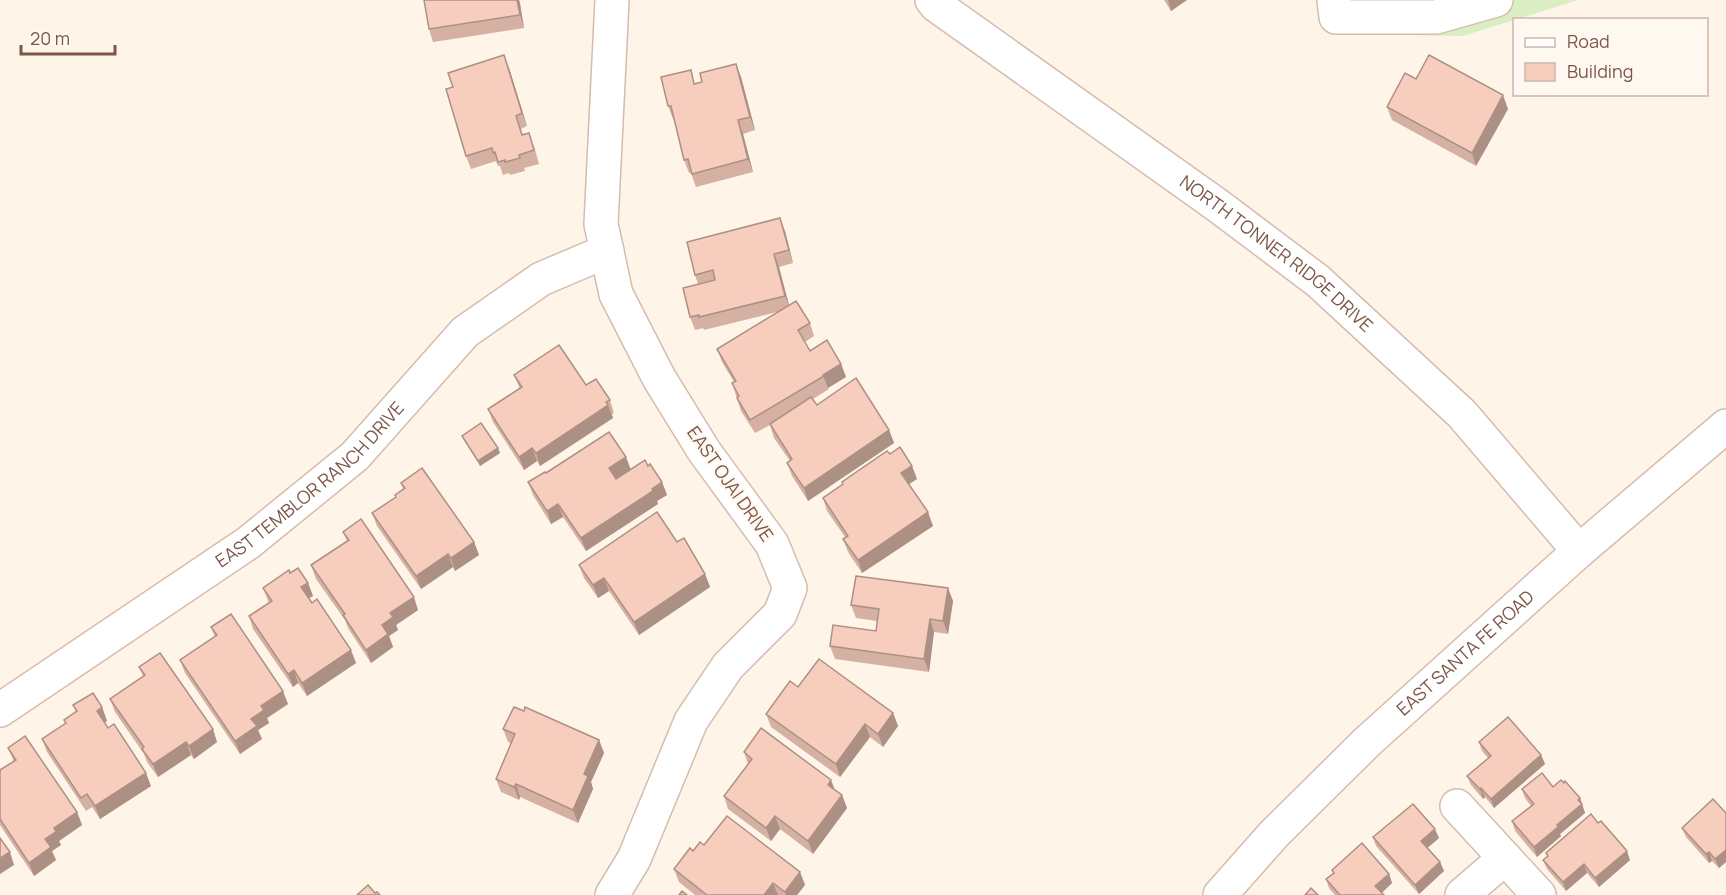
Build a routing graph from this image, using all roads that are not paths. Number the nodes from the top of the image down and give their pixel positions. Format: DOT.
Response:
graph roads {
  1 [pos="612,0"];
  2 [pos="932,0"];
  3 [pos="1496,0"];
  4 [pos="1335,9"];
  5 [pos="607,251"];
  6 [pos="1724,432"];
  7 [pos="1580,551"];
  8 [pos="0,710"];
  9 [pos="1457,806"];
  10 [pos="1505,858"];
  11 [pos="612,895"];
  12 [pos="1220,895"];
  13 [pos="1462,895"];
  14 [pos="1539,895"];
  1 -- 5 [label="street, EAST OJAI DRIVE"];
  2 -- 7 [label="street, NORTH TONNER RIDGE DRIVE"];
  3 -- 4 [label="street"];
  5 -- 8 [label="street, EAST TEMBLOR RANCH DRIVE"];
  5 -- 11 [label="street, EAST OJAI DRIVE"];
  6 -- 7 [label="street, EAST SANTA FE ROAD"];
  7 -- 12 [label="street, EAST SANTA FE ROAD"];
  9 -- 10 [label="street"];
  10 -- 13 [label="street"];
  10 -- 14 [label="street"];
}
